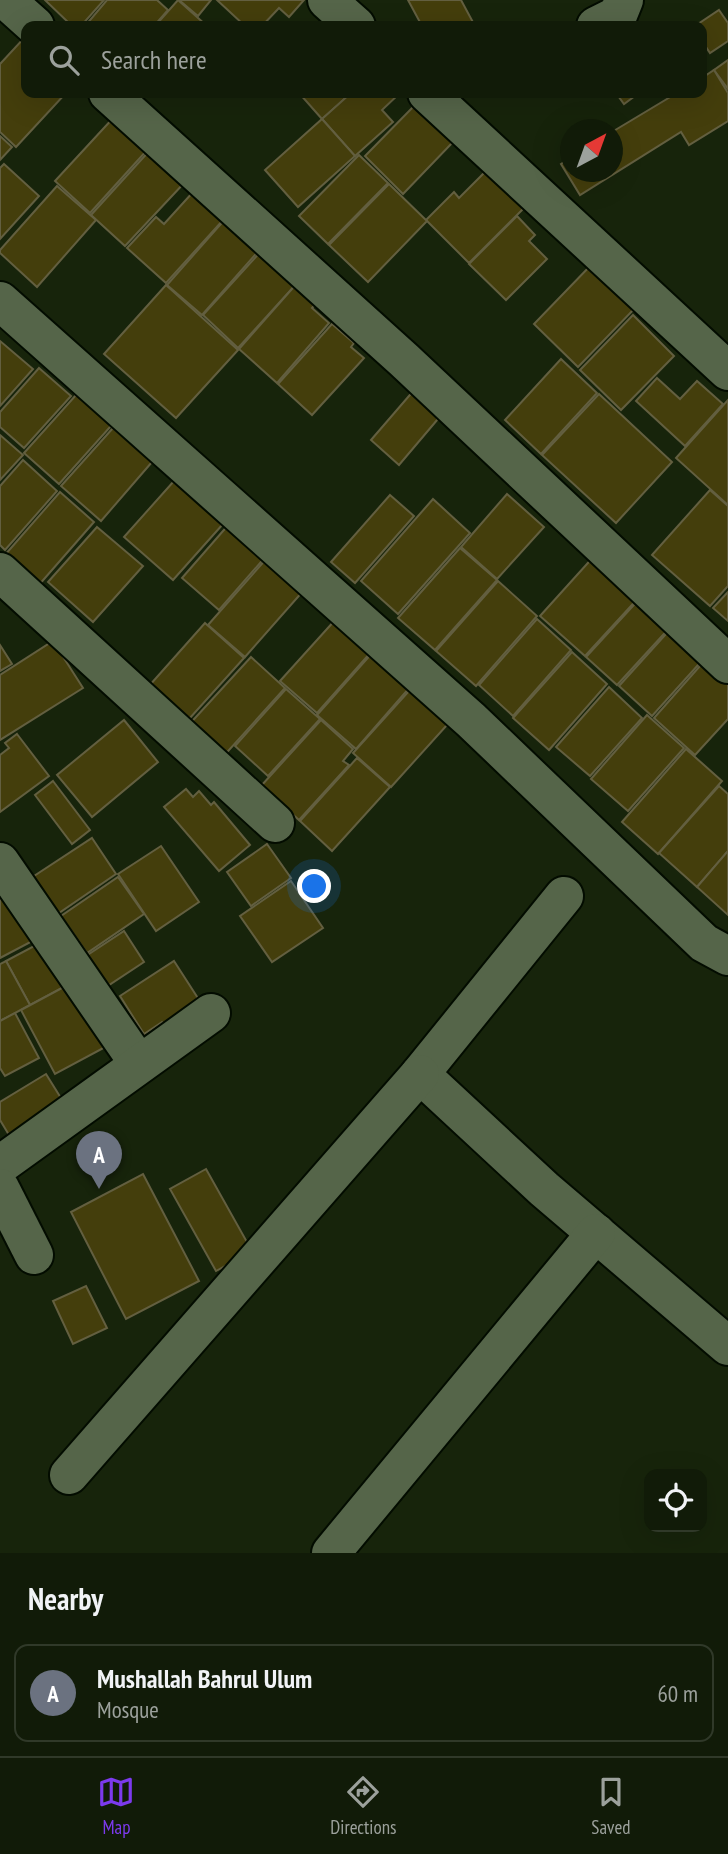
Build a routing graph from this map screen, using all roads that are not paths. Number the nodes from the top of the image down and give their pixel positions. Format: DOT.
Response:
graph roads {
  1 [pos="6,0"];
  2 [pos="327,0"];
  3 [pos="624,0"];
  4 [pos="29,21"];
  5 [pos="350,21"];
  6 [pos="606,21"];
  7 [pos="114,98"];
  8 [pos="445,98"];
  9 [pos="0,301"];
  10 [pos="728,371"];
  11 [pos="0,572"];
  12 [pos="728,664"];
  13 [pos="275,823"];
  14 [pos="0,862"];
  15 [pos="564,896"];
  16 [pos="728,956"];
  17 [pos="211,1013"];
  18 [pos="138,1065"];
  19 [pos="421,1074"];
  20 [pos="0,1165"];
  21 [pos="0,1188"];
  22 [pos="596,1233"];
  23 [pos="34,1255"];
  24 [pos="728,1346"];
  25 [pos="69,1475"];
  26 [pos="331,1553"];
  1 -- 4 [label="street"];
  2 -- 5 [label="street"];
  3 -- 6 [label="street"];
  7 -- 12 [label="street"];
  8 -- 10 [label="street"];
  9 -- 16 [label="street"];
  11 -- 13 [label="street"];
  14 -- 18 [label="street"];
  15 -- 19 [label="street"];
  17 -- 18 [label="street"];
  18 -- 20 [label="street"];
  19 -- 22 [label="street"];
  19 -- 25 [label="street"];
  21 -- 23 [label="street"];
  22 -- 24 [label="street"];
  22 -- 26 [label="street"];
}
